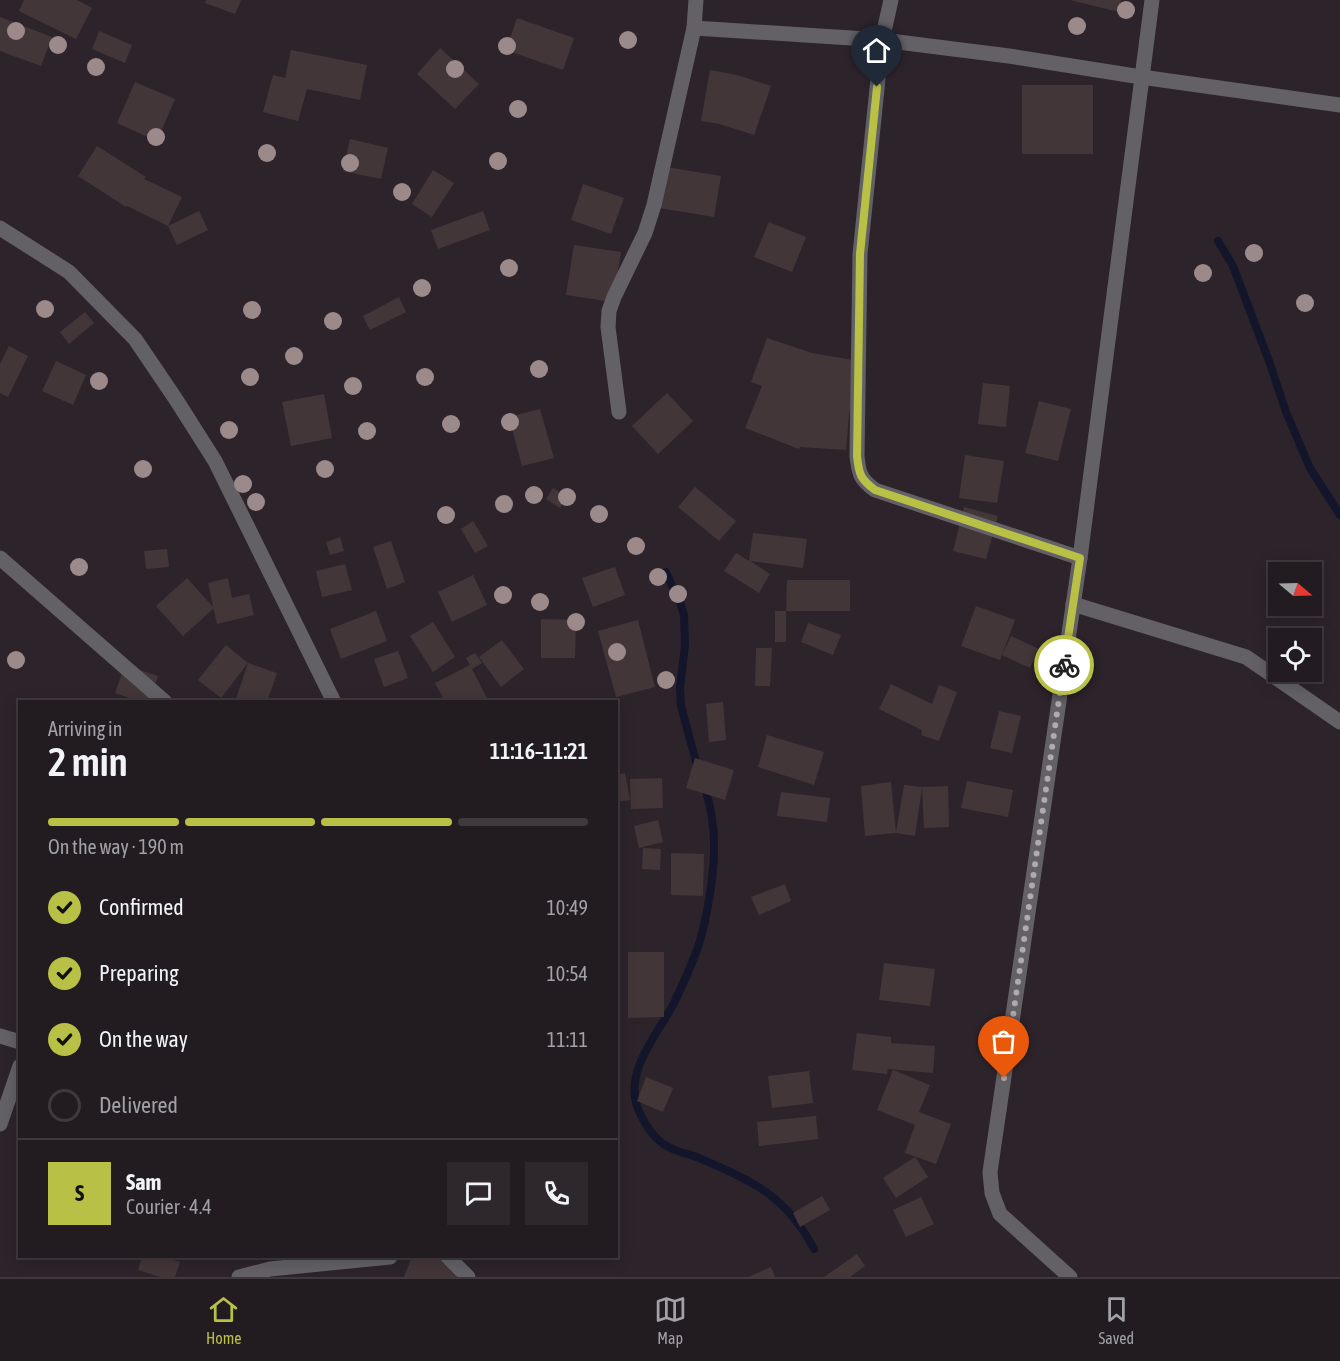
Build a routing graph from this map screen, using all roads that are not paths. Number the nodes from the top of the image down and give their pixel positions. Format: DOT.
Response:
graph roads {
  1 [pos="696,0"];
  2 [pos="891,0"];
  3 [pos="1152,0"];
  4 [pos="694,28"];
  5 [pos="882,40"];
  6 [pos="1141,77"];
  7 [pos="1340,105"];
  8 [pos="0,228"];
  9 [pos="620,412"];
  10 [pos="0,558"];
  11 [pos="1080,558"];
  12 [pos="1073,604"];
  13 [pos="163,700"];
  14 [pos="333,700"];
  15 [pos="1340,722"];
  16 [pos="0,1036"];
  17 [pos="18,1041"];
  18 [pos="18,1072"];
  19 [pos="0,1124"];
  20 [pos="380,1258"];
  21 [pos="449,1258"];
  22 [pos="239,1277"];
  23 [pos="468,1277"];
  24 [pos="1070,1277"];
  1 -- 4 [label="street"];
  2 -- 5 [label="street"];
  3 -- 6 [label="street"];
  4 -- 5 [label="street"];
  4 -- 9 [label="street"];
  5 -- 6 [label="street"];
  5 -- 11 [label="street"];
  6 -- 7 [label="street"];
  6 -- 11 [label="street"];
  8 -- 14 [label="street"];
  10 -- 13 [label="street"];
  11 -- 12 [label="street"];
  12 -- 15 [label="street"];
  12 -- 24 [label="street"];
  16 -- 17 [label="street"];
  18 -- 19 [label="street"];
  20 -- 22 [label="street"];
  21 -- 23 [label="street"];
}
